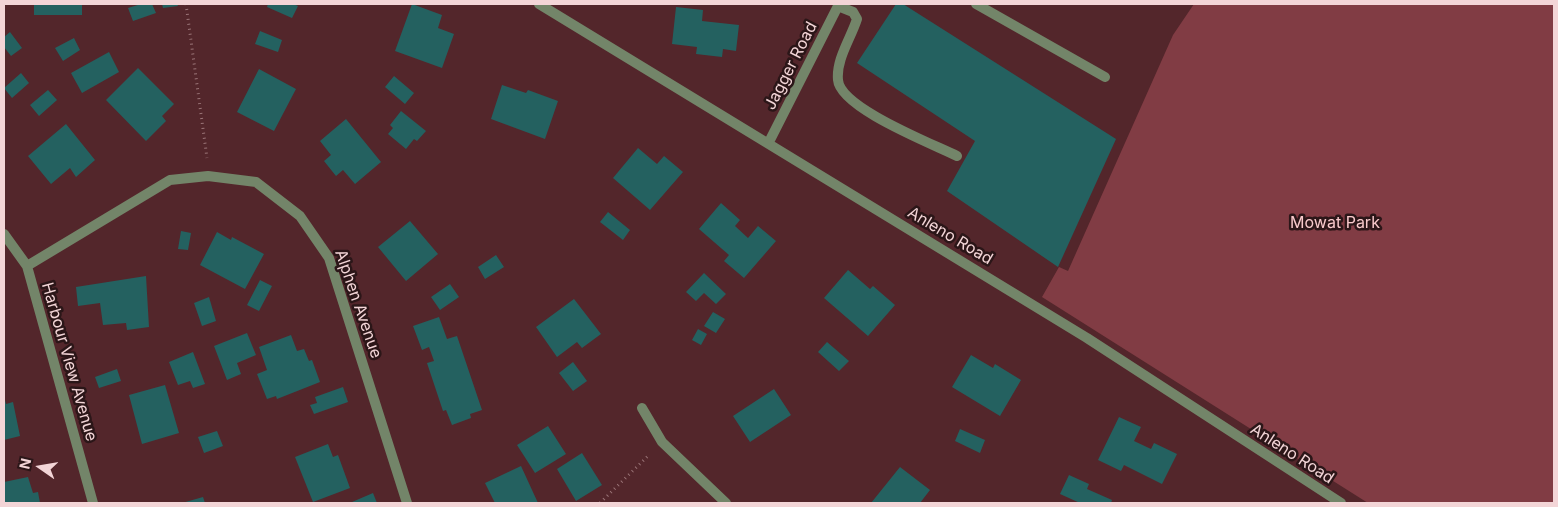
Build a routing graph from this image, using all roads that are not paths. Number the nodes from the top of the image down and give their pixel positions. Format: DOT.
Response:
graph roads {
  1 [pos="539,4"];
  2 [pos="976,4"];
  3 [pos="839,5"];
  4 [pos="1105,77"];
  5 [pos="768,142"];
  6 [pos="957,156"];
  7 [pos="4,234"];
  8 [pos="27,266"];
  9 [pos="642,408"];
  10 [pos="93,503"];
  11 [pos="407,503"];
  12 [pos="726,503"];
  13 [pos="1340,503"];
  1 -- 5 [label="street, Anleno Road"];
  2 -- 4 [label="street"];
  3 -- 5 [label="street, Jagger Road"];
  3 -- 6 [label="street"];
  5 -- 13 [label="street, Anleno Road"];
  7 -- 8 [label="street, Harbour View Avenue"];
  8 -- 10 [label="street, Harbour View Avenue"];
  8 -- 11 [label="street, Alphen Avenue"];
  9 -- 12 [label="street"];
}
